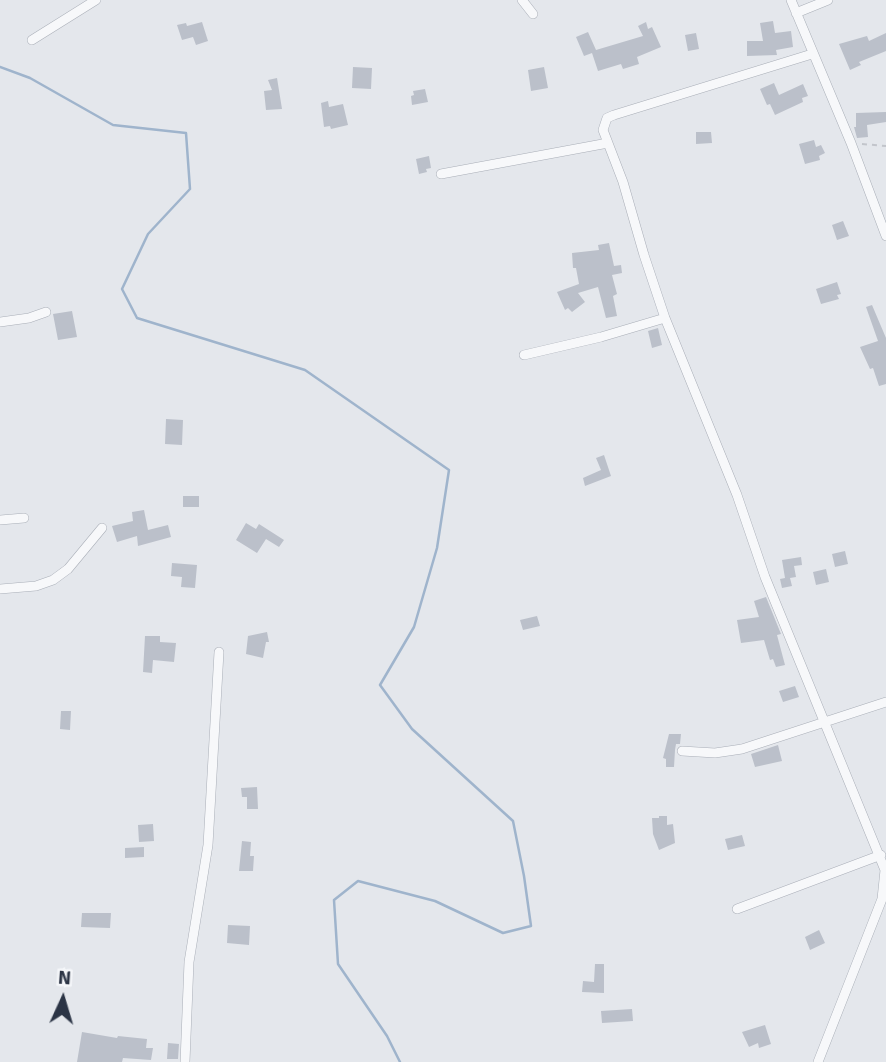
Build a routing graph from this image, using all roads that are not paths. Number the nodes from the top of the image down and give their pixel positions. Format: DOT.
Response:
graph roads {
  1 [pos="96,0"];
  2 [pos="522,0"];
  3 [pos="791,0"];
  4 [pos="828,0"];
  5 [pos="796,13"];
  6 [pos="533,14"];
  7 [pos="32,40"];
  8 [pos="812,54"];
  9 [pos="608,143"];
  10 [pos="441,174"];
  11 [pos="886,236"];
  12 [pos="46,312"];
  13 [pos="665,318"];
  14 [pos="0,322"];
  15 [pos="524,355"];
  16 [pos="24,518"];
  17 [pos="0,520"];
  18 [pos="102,528"];
  19 [pos="0,589"];
  20 [pos="219,652"];
  21 [pos="886,702"];
  22 [pos="825,722"];
  23 [pos="682,751"];
  24 [pos="881,855"];
  25 [pos="737,909"];
  26 [pos="185,1062"];
  27 [pos="818,1062"];
  1 -- 7 [label="street"];
  2 -- 6 [label="street"];
  3 -- 5 [label="street"];
  4 -- 5 [label="street"];
  5 -- 8 [label="street"];
  8 -- 9 [label="street"];
  8 -- 11 [label="street"];
  9 -- 10 [label="street"];
  9 -- 13 [label="street"];
  12 -- 14 [label="street"];
  13 -- 15 [label="street"];
  13 -- 22 [label="street"];
  16 -- 17 [label="street"];
  18 -- 19 [label="street"];
  20 -- 26 [label="street"];
  21 -- 22 [label="street"];
  22 -- 23 [label="street"];
  22 -- 24 [label="street"];
  24 -- 25 [label="street"];
  24 -- 27 [label="street"];
}
